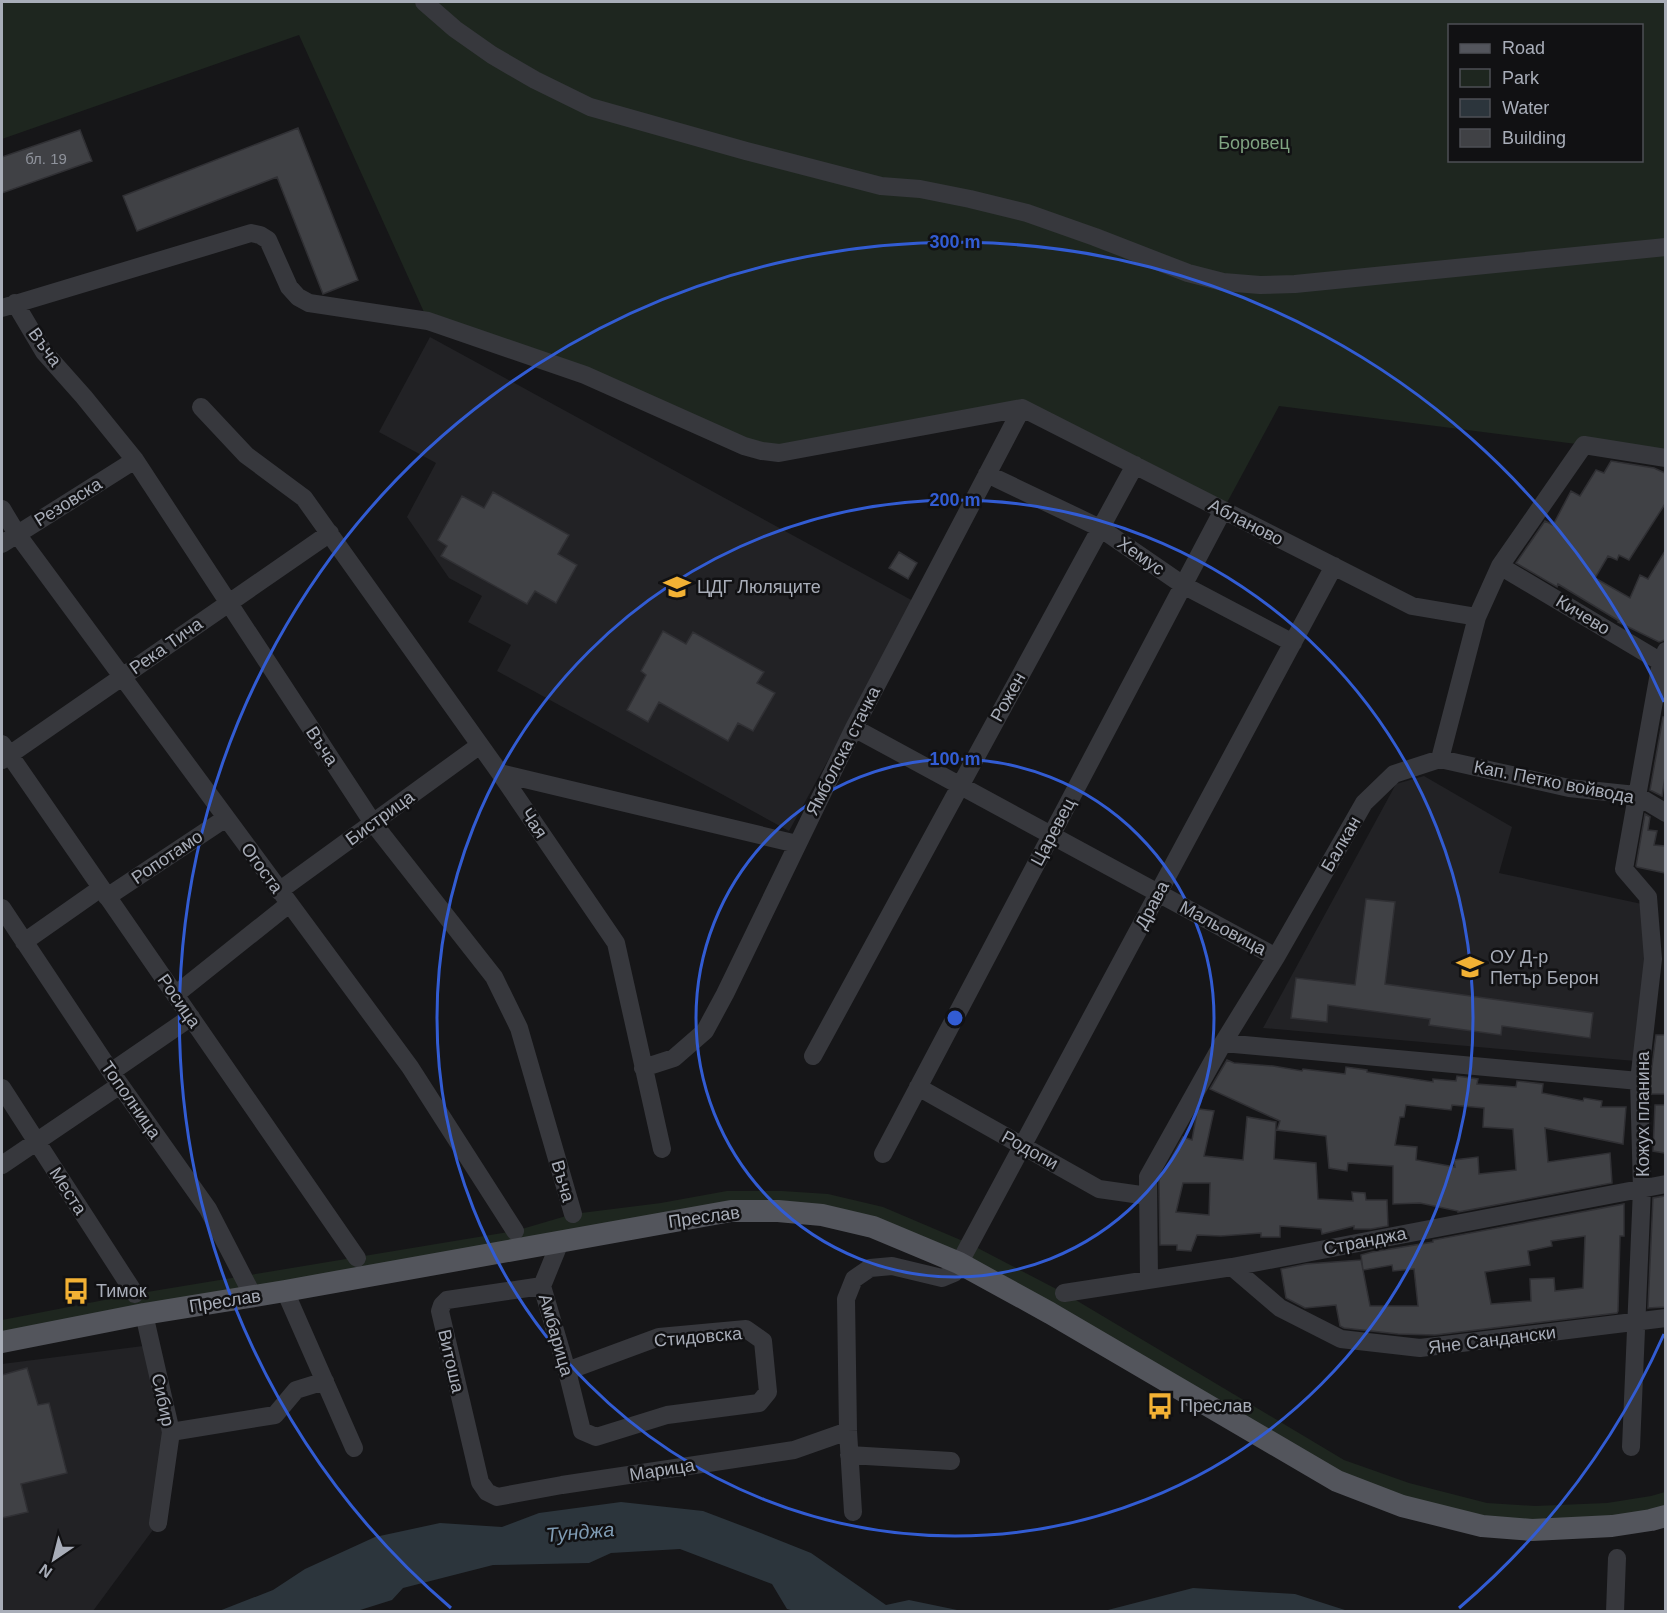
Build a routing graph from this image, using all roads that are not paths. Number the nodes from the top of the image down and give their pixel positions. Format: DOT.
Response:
graph roads {
  1 [pos="424,2"];
  2 [pos="1665,247"];
  3 [pos="8,306"];
  4 [pos="201,407"];
  5 [pos="1022,408"];
  6 [pos="1665,458"];
  7 [pos="135,460"];
  8 [pos="1135,465"];
  9 [pos="987,474"];
  10 [pos="2,509"];
  11 [pos="1223,510"];
  12 [pos="1100,528"];
  13 [pos="330,533"];
  14 [pos="9,539"];
  15 [pos="1334,566"];
  16 [pos="1500,566"];
  17 [pos="1183,585"];
  18 [pos="228,603"];
  19 [pos="1477,617"];
  20 [pos="1293,643"];
  21 [pos="1664,659"];
  22 [pos="122,677"];
  23 [pos="854,728"];
  24 [pos="480,745"];
  25 [pos="4,753"];
  26 [pos="1440,759"];
  27 [pos="500,773"];
  28 [pos="960,785"];
  29 [pos="1636,795"];
  30 [pos="1665,813"];
  31 [pos="226,818"];
  32 [pos="373,823"];
  33 [pos="1051,835"];
  34 [pos="797,844"];
  35 [pos="104,893"];
  36 [pos="1158,893"];
  37 [pos="284,897"];
  38 [pos="2,908"];
  39 [pos="24,942"];
  40 [pos="1276,957"];
  41 [pos="1659,963"];
  42 [pos="175,995"];
  43 [pos="191,1017"];
  44 [pos="1223,1043"];
  45 [pos="813,1056"];
  46 [pos="643,1068"];
  47 [pos="115,1079"];
  48 [pos="1639,1081"];
  49 [pos="2,1088"];
  50 [pos="918,1088"];
  51 [pos="36,1141"];
  52 [pos="1023,1145"];
  53 [pos="662,1149"];
  54 [pos="883,1154"];
  55 [pos="2,1165"];
  56 [pos="1665,1184"];
  57 [pos="1642,1189"];
  58 [pos="1148,1196"];
  59 [pos="573,1214"];
  60 [pos="515,1231"];
  61 [pos="560,1242"];
  62 [pos="964,1254"];
  63 [pos="357,1258"];
  64 [pos="1232,1267"];
  65 [pos="1149,1279"];
  66 [pos="542,1286"];
  67 [pos="285,1291"];
  68 [pos="1064,1293"];
  69 [pos="253,1296"];
  70 [pos="139,1304"];
  71 [pos="1665,1318"];
  72 [pos="1636,1323"];
  73 [pos="2,1342"];
  74 [pos="567,1371"];
  75 [pos="325,1381"];
  76 [pos="582,1431"];
  77 [pos="848,1431"];
  78 [pos="171,1432"];
  79 [pos="1631,1447"];
  80 [pos="354,1448"];
  81 [pos="849,1455"];
  82 [pos="951,1461"];
  83 [pos="480,1482"];
  84 [pos="853,1512"];
  85 [pos="1665,1516"];
  86 [pos="158,1523"];
  87 [pos="1617,1558"];
  88 [pos="1615,1611"];
  1 -- 2 [label="street"];
  3 -- 5 [label="street"];
  3 -- 7 [label="street, Въча"];
  4 -- 13 [label="street, Чая"];
  5 -- 8 [label="street, Абланово"];
  5 -- 9 [label="street, Ямболска стачка"];
  6 -- 16 [label="street"];
  7 -- 14 [label="street, Резовска"];
  7 -- 18 [label="street, Въча"];
  8 -- 11 [label="street, Абланово"];
  8 -- 12 [label="street, Рожен"];
  9 -- 12 [label="street, Хемус"];
  9 -- 23 [label="street, Ямболска стачка"];
  10 -- 14 [label="street, Огоста"];
  11 -- 15 [label="street, Абланово"];
  11 -- 17 [label="street, Царевец"];
  12 -- 17 [label="street, Хемус"];
  12 -- 28 [label="street, Рожен"];
  13 -- 18 [label="street, Река Тича"];
  13 -- 24 [label="street, Чая"];
  14 -- 22 [label="street, Огоста"];
  15 -- 19 [label="street, Абланово"];
  15 -- 20 [label="street, Драва"];
  16 -- 19 [label="street"];
  16 -- 21 [label="street, Кичево"];
  17 -- 20 [label="street, Хемус"];
  17 -- 33 [label="street, Царевец"];
  18 -- 22 [label="street, Река Тича"];
  18 -- 32 [label="street, Въча"];
  19 -- 26 [label="street"];
  20 -- 36 [label="street, Драва"];
  21 -- 29 [label="street, Кожух планина"];
  22 -- 25 [label="street, Река Тича"];
  22 -- 31 [label="street, Огоста"];
  23 -- 28 [label="street, Мальовица"];
  23 -- 34 [label="street, Ямболска стачка"];
  24 -- 27 [label="street, Чая"];
  24 -- 32 [label="street, Бистрица"];
  25 -- 35 [label="street, Росица"];
  26 -- 29 [label="street, Кап. Петко войвода"];
  26 -- 40 [label="street, Балкан"];
  27 -- 34 [label="street"];
  27 -- 46 [label="street, Чая"];
  28 -- 33 [label="street, Мальовица"];
  28 -- 45 [label="street, Рожен"];
  29 -- 30 [label="street, Кап. Петко войвода"];
  29 -- 41 [label="street, Кожух планина"];
  31 -- 35 [label="street, Ропотамо"];
  31 -- 37 [label="street, Огоста"];
  32 -- 37 [label="street, Бистрица"];
  32 -- 59 [label="street, Въча"];
  33 -- 36 [label="street, Мальовица"];
  33 -- 50 [label="street, Царевец"];
  34 -- 46 [label="street, Ямболска стачка"];
  35 -- 39 [label="street, Ропотамо"];
  35 -- 42 [label="street, Росица"];
  36 -- 40 [label="street, Мальовица"];
  36 -- 52 [label="street, Драва"];
  37 -- 42 [label="street, Бистрица"];
  37 -- 60 [label="street, Огоста"];
  38 -- 39 [label="street, Тополница"];
  39 -- 47 [label="street, Тополница"];
  40 -- 44 [label="street, Балкан"];
  41 -- 48 [label="street, Кожух планина"];
  42 -- 43 [label="street, Росица"];
  43 -- 47 [label="street"];
  43 -- 63 [label="street, Росица"];
  44 -- 48 [label="street"];
  44 -- 58 [label="street, Балкан"];
  46 -- 53 [label="street, Чая"];
  47 -- 51 [label="street"];
  47 -- 69 [label="street, Тополница"];
  48 -- 57 [label="street, Кожух планина"];
  49 -- 51 [label="street, Места"];
  50 -- 52 [label="street, Родопи"];
  50 -- 54 [label="street, Царевец"];
  51 -- 55 [label="street"];
  51 -- 70 [label="street, Места"];
  52 -- 58 [label="street, Родопи"];
  52 -- 62 [label="street, Драва"];
  56 -- 57 [label="street, Странджа"];
  57 -- 64 [label="street, Странджа"];
  57 -- 72 [label="street, Кожух планина"];
  58 -- 65 [label="street, Балкан"];
  61 -- 62 [label="main road, Преслав"];
  61 -- 66 [label="street, Амбарица"];
  61 -- 67 [label="main road, Преслав"];
  62 -- 77 [label="street"];
  62 -- 85 [label="main road, Преслав"];
  64 -- 65 [label="street, Странджа"];
  64 -- 72 [label="street, Яне Сандански"];
  65 -- 68 [label="street, Странджа"];
  66 -- 74 [label="street, Амбарица"];
  66 -- 83 [label="street, Витоша"];
  67 -- 69 [label="main road, Преслав"];
  67 -- 75 [label="street"];
  69 -- 70 [label="main road, Преслав"];
  70 -- 73 [label="main road, Преслав"];
  70 -- 78 [label="street, Сибир"];
  71 -- 72 [label="street, Яне Сандански"];
  72 -- 79 [label="street, Кожух планина"];
  74 -- 76 [label="street, Амбарица"];
  74 -- 76 [label="street, Стидовска"];
  75 -- 78 [label="street"];
  75 -- 80 [label="street"];
  77 -- 81 [label="street"];
  77 -- 83 [label="street, Марица"];
  78 -- 86 [label="street, Сибир"];
  81 -- 82 [label="street"];
  81 -- 84 [label="street"];
  87 -- 88 [label="street"];
}
